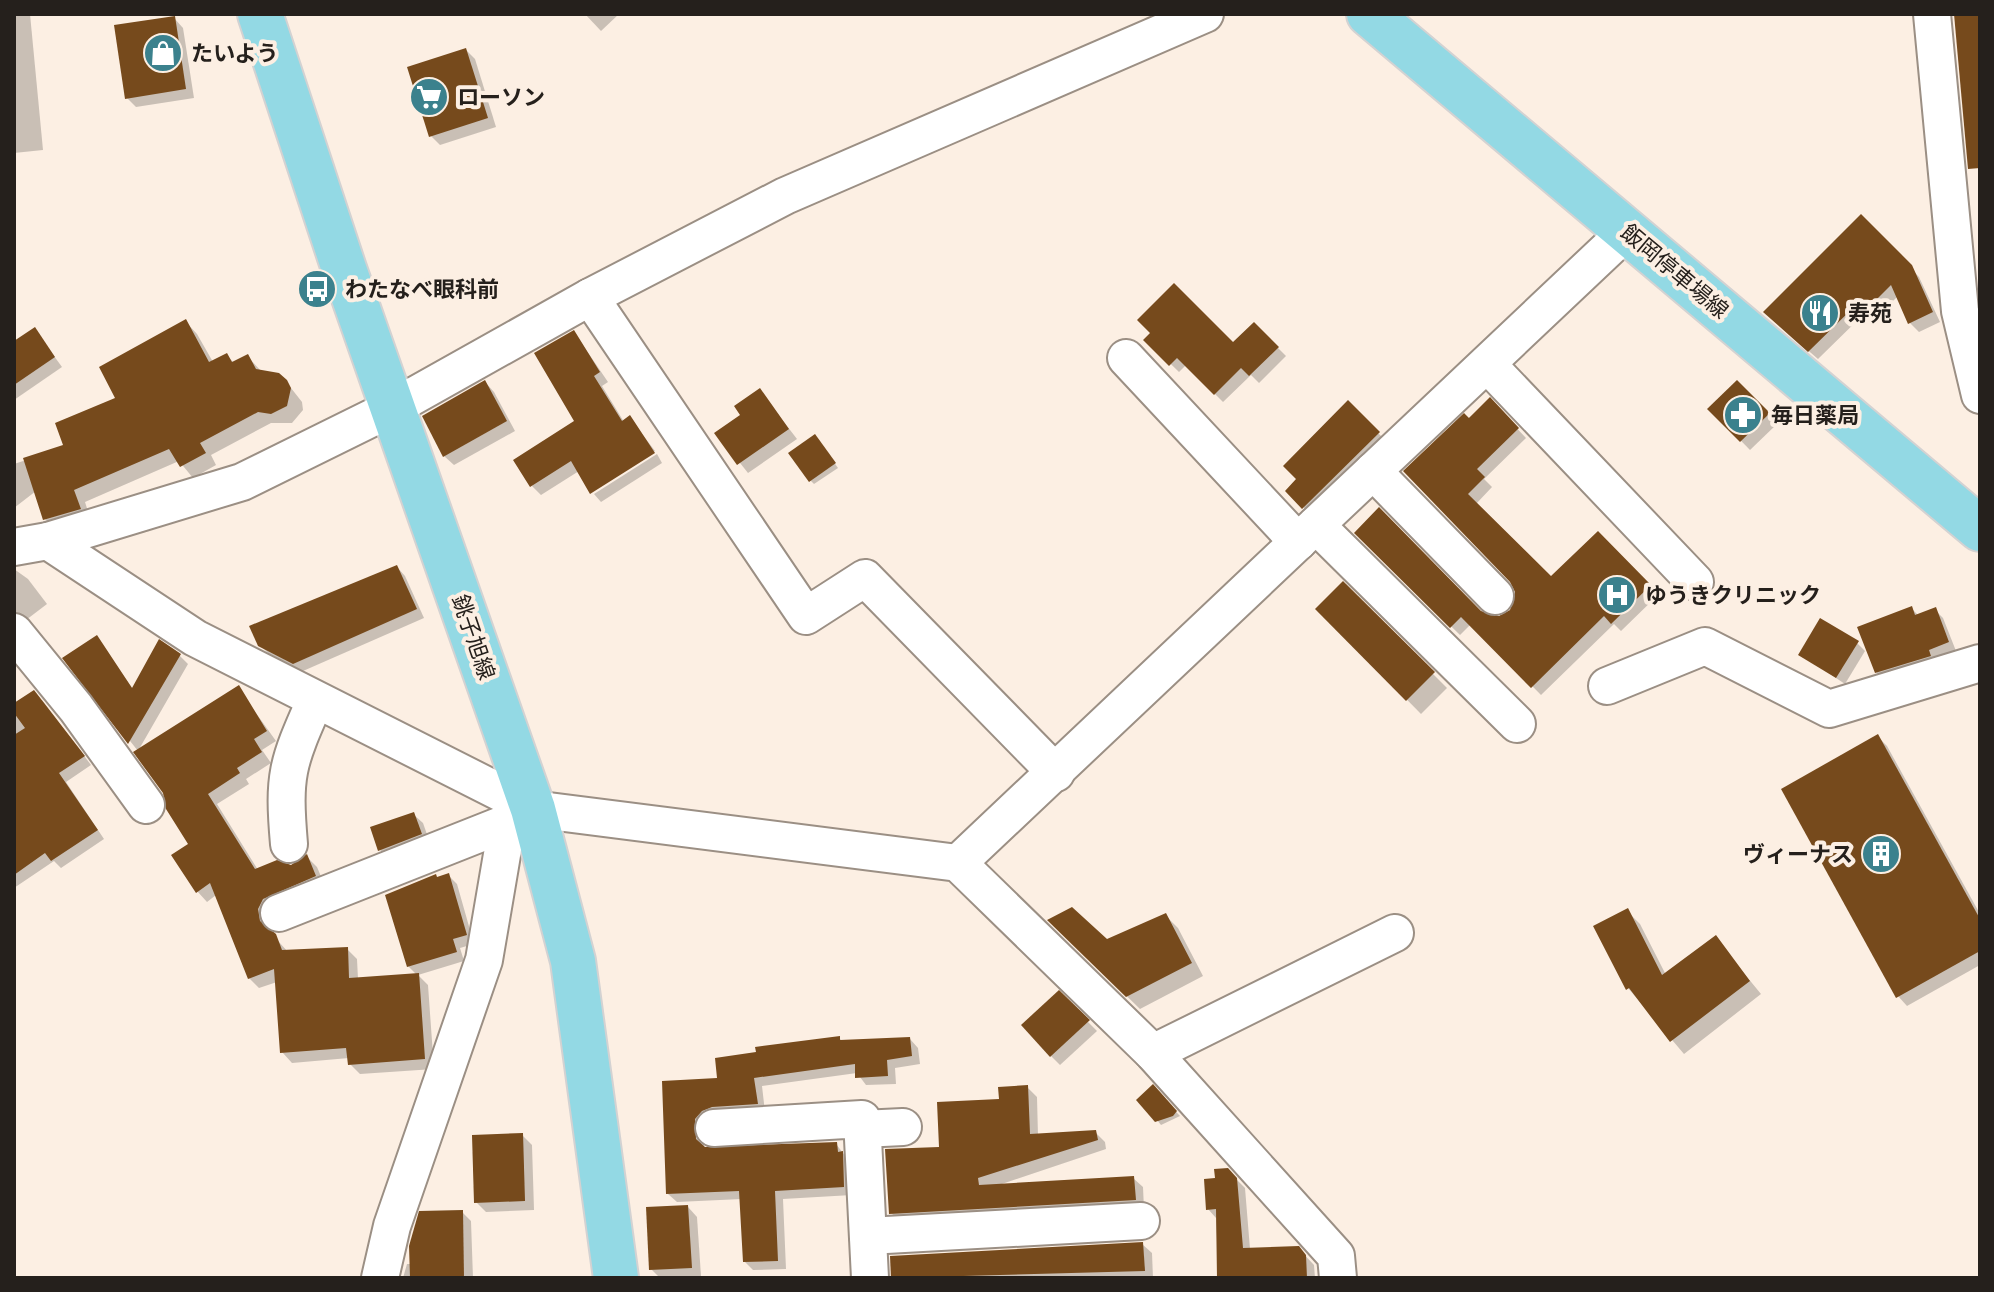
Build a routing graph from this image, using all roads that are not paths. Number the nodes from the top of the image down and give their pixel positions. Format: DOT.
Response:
graph roads {
  1 [pos="260,14"];
  2 [pos="1205,14"];
  3 [pos="1369,14"];
  4 [pos="1932,14"];
  5 [pos="1627,231"];
  6 [pos="590,297"];
  7 [pos="1126,358"];
  8 [pos="1487,364"];
  9 [pos="1980,395"];
  10 [pos="394,407"];
  11 [pos="1373,471"];
  12 [pos="1980,529"];
  13 [pos="1307,534"];
  14 [pos="31,544"];
  15 [pos="1695,582"];
  16 [pos="1495,596"];
  17 [pos="14,632"];
  18 [pos="1980,663"];
  19 [pos="1607,686"];
  20 [pos="315,701"];
  21 [pos="1517,724"];
  22 [pos="1056,773"];
  23 [pos="146,805"];
  24 [pos="524,814"];
  25 [pos="289,844"];
  26 [pos="958,863"];
  27 [pos="279,913"];
  28 [pos="1395,933"];
  29 [pos="1153,1053"];
  30 [pos="903,1127"];
  31 [pos="714,1128"];
  32 [pos="862,1129"];
  33 [pos="1141,1221"];
  34 [pos="868,1236"];
  35 [pos="380,1278"];
  36 [pos="616,1278"];
  37 [pos="870,1278"];
  38 [pos="1338,1278"];
  1 -- 10 [label="main road, 銚子旭線"];
  2 -- 6 [label="street"];
  3 -- 5 [label="main road, 飯岡停車場線"];
  4 -- 9 [label="street"];
  5 -- 8 [label="street"];
  5 -- 12 [label="main road, 飯岡停車場線"];
  6 -- 10 [label="street"];
  6 -- 22 [label="street"];
  7 -- 13 [label="street"];
  8 -- 11 [label="street"];
  8 -- 15 [label="street"];
  10 -- 14 [label="street"];
  10 -- 24 [label="main road, 銚子旭線"];
  11 -- 13 [label="street"];
  11 -- 16 [label="street"];
  13 -- 21 [label="street"];
  13 -- 22 [label="street"];
  14 -- 20 [label="street"];
  17 -- 23 [label="street"];
  18 -- 19 [label="street"];
  20 -- 24 [label="street"];
  20 -- 25 [label="street"];
  22 -- 26 [label="street"];
  24 -- 26 [label="street"];
  24 -- 27 [label="street"];
  24 -- 35 [label="street"];
  24 -- 36 [label="main road, 銚子旭線"];
  26 -- 29 [label="street"];
  28 -- 29 [label="street"];
  29 -- 38 [label="street"];
  30 -- 32 [label="street"];
  31 -- 32 [label="street"];
  32 -- 34 [label="street"];
  33 -- 34 [label="street"];
  34 -- 37 [label="street"];
}
